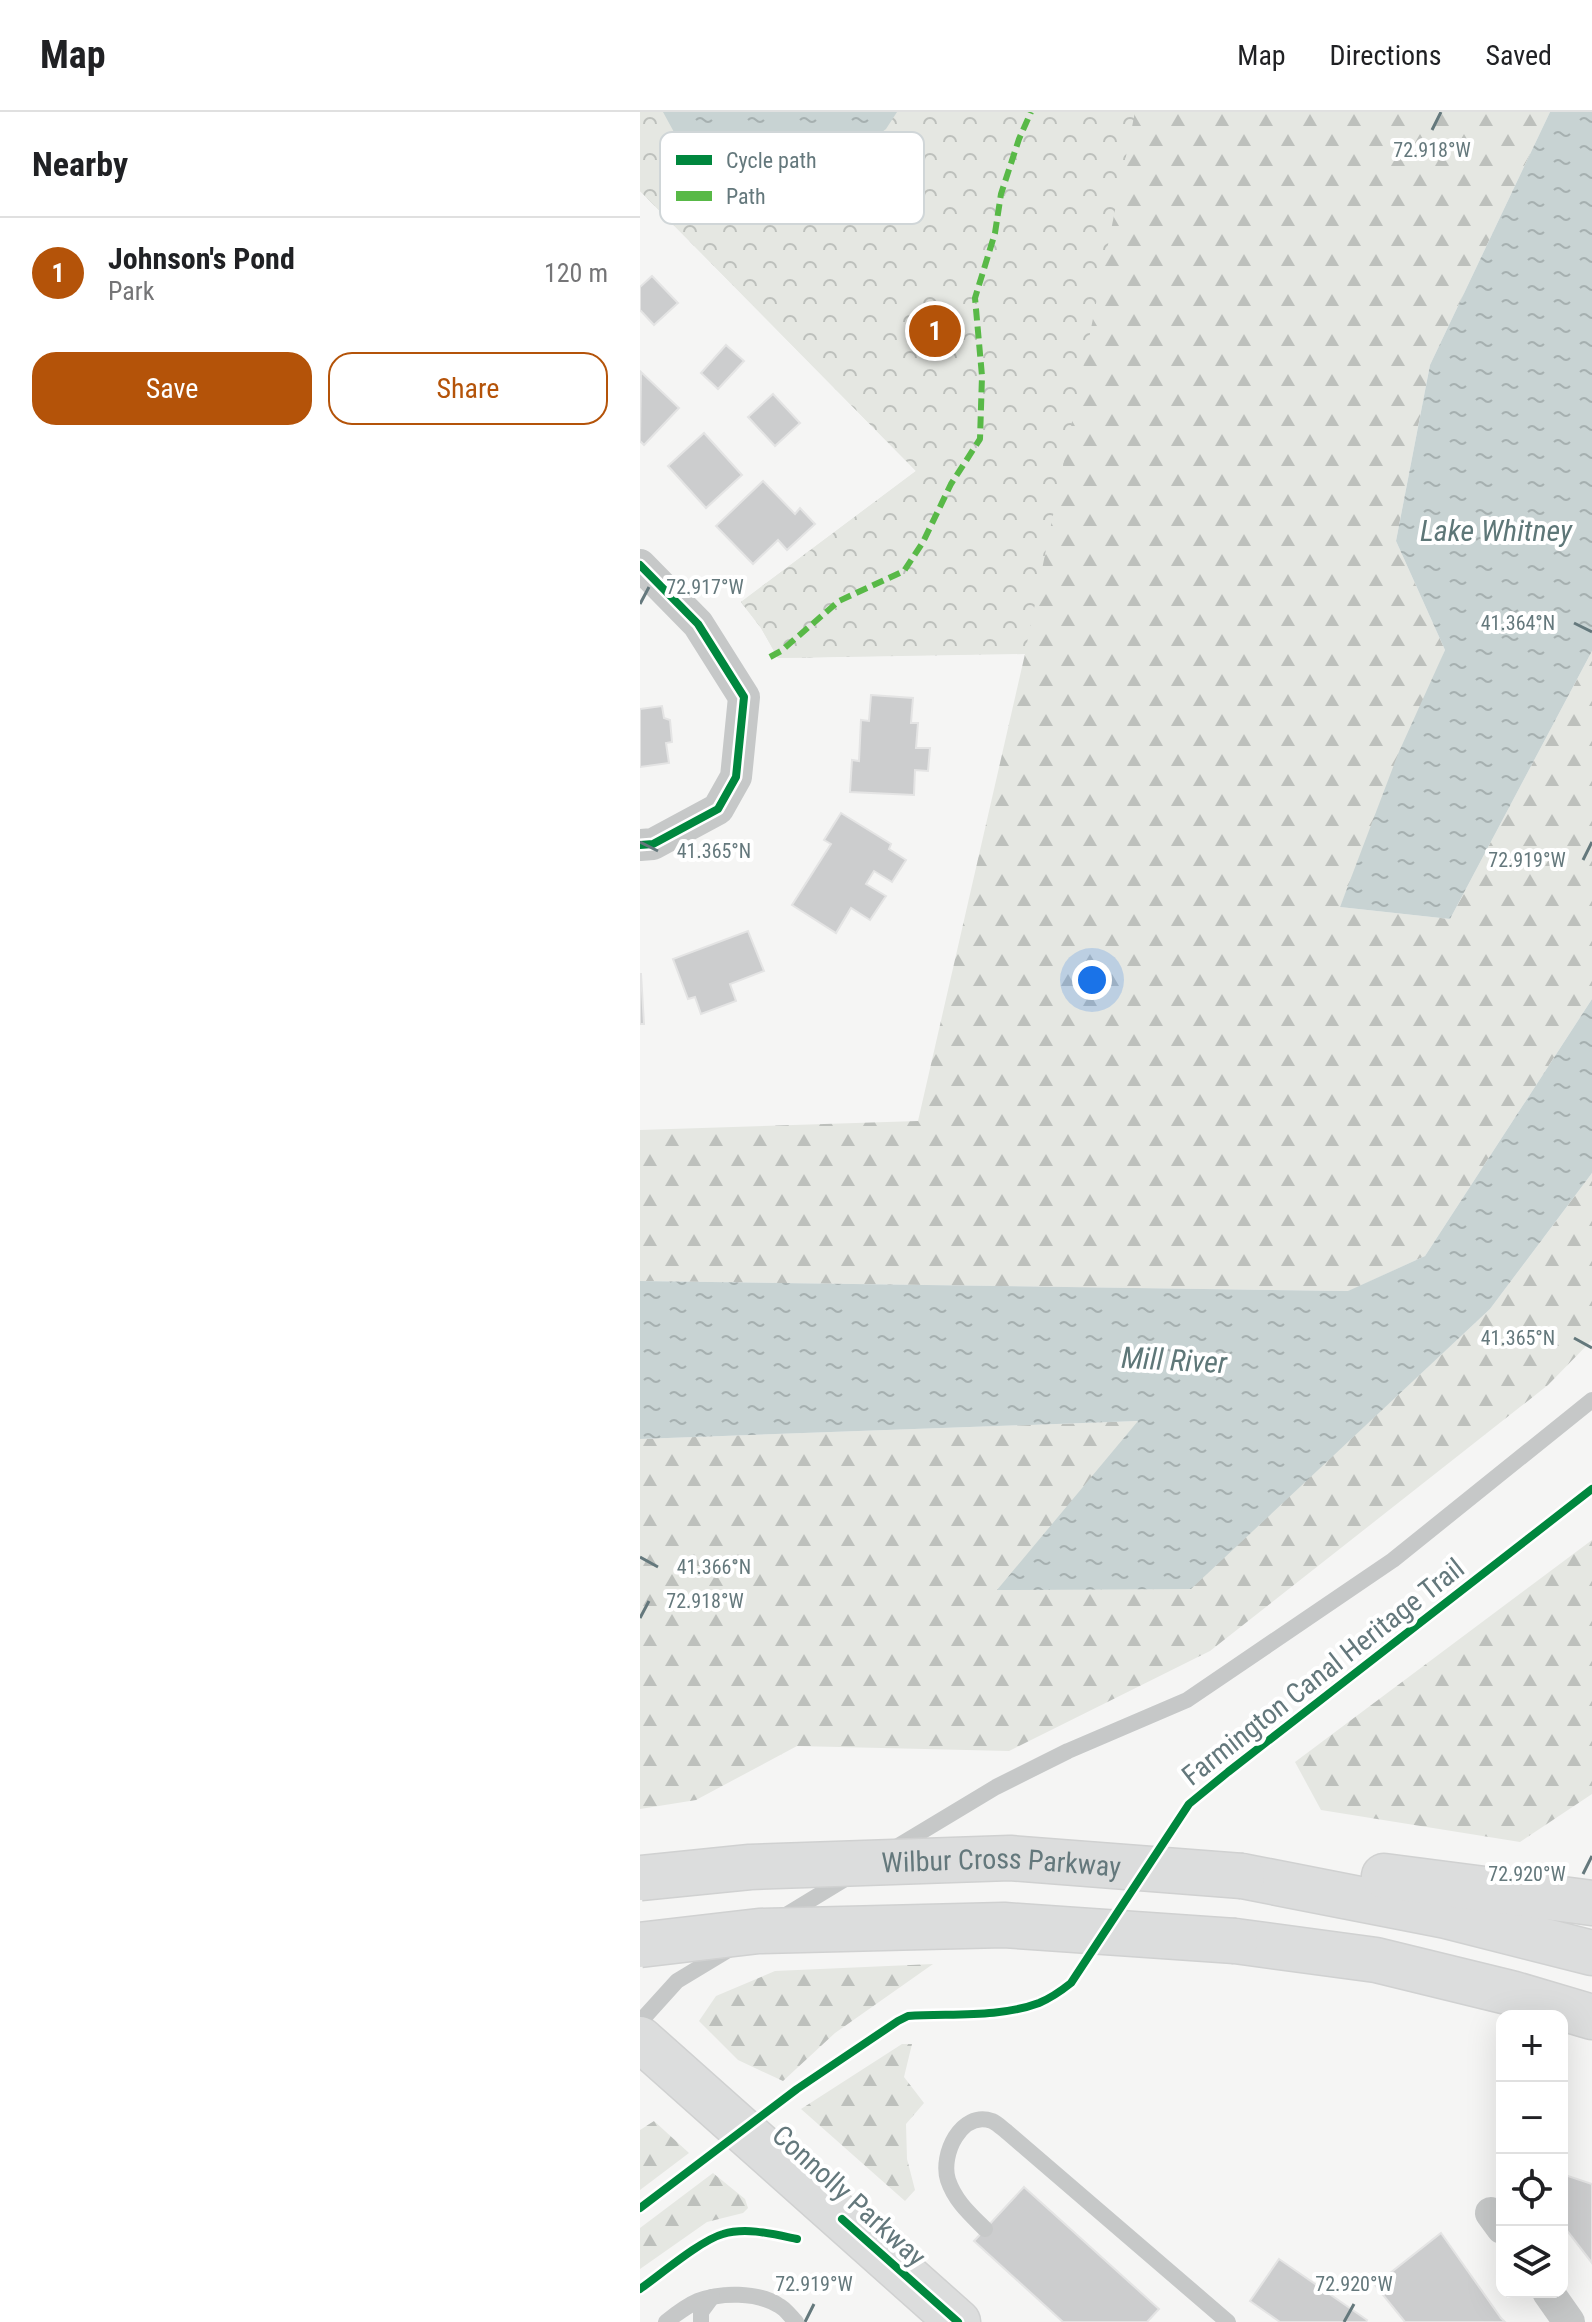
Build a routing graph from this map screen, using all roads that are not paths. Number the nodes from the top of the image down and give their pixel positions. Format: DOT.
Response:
graph roads {
  1 [pos="640,565"];
  2 [pos="640,845"];
  3 [pos="1592,1400"];
  4 [pos="1242,1876"];
  5 [pos="640,1878"];
  6 [pos="1592,1903"];
  7 [pos="640,1945"];
  8 [pos="1592,1953"];
  9 [pos="1592,2017"];
  10 [pos="640,2022"];
  11 [pos="640,2039"];
  12 [pos="985,2229"];
  13 [pos="712,2297"];
  14 [pos="1552,2298"];
  15 [pos="666,2322"];
  16 [pos="701,2322"];
  17 [pos="796,2322"];
  18 [pos="958,2322"];
  19 [pos="1228,2322"];
  20 [pos="1569,2322"];
  1 -- 2 [label="street"];
  3 -- 10 [label="lane"];
  4 -- 5 [label="main road, Wilbur Cross Parkway, bridge"];
  4 -- 6 [label="main road"];
  4 -- 8 [label="main road, Wilbur Cross Parkway"];
  7 -- 9 [label="main road, bridge"];
  11 -- 18 [label="main road, Connolly Parkway"];
  12 -- 19 [label="lane"];
  13 -- 15 [label="lane"];
  13 -- 16 [label="lane"];
  13 -- 17 [label="lane"];
  14 -- 20 [label="street"];
}
